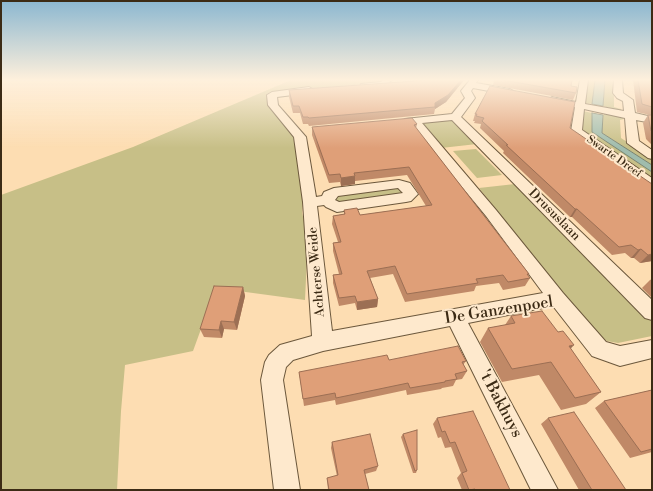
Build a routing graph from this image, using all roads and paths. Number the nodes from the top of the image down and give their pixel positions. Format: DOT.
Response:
graph roads {
  1 [pos="273,103"];
  2 [pos="466,103"];
  3 [pos="565,103"];
  4 [pos="580,103"];
  5 [pos="629,103"];
  6 [pos="580,106"];
  7 [pos="631,116"];
  8 [pos="455,117"];
  9 [pos="652,120"];
  10 [pos="414,121"];
  11 [pos="391,123"];
  12 [pos="652,155"];
  13 [pos="652,184"];
  14 [pos="328,200"];
  15 [pos="310,202"];
  16 [pos="557,298"];
  17 [pos="652,312"];
  18 [pos="455,318"];
  19 [pos="323,342"];
  20 [pos="652,350"];
  21 [pos="287,490"];
  22 [pos="544,490"];
  1 -- 15 [label="street, Achterse Weide"];
  2 -- 8 [label="street"];
  3 -- 6 [label="street"];
  4 -- 6 [label="street"];
  5 -- 7 [label="street"];
  6 -- 7 [label="street"];
  6 -- 13 [label="street, Swarte Dreef"];
  7 -- 9 [label="street"];
  7 -- 12 [label="street"];
  8 -- 10 [label="street"];
  8 -- 17 [label="street, Drususlaan"];
  10 -- 11 [label="street"];
  10 -- 16 [label="street"];
  14 -- 14 [label="street"];
  14 -- 15 [label="street"];
  15 -- 19 [label="street, Achterse Weide"];
  16 -- 18 [label="street, De Ganzenpoel"];
  16 -- 20 [label="street, De Ganzenpoel"];
  18 -- 19 [label="street, De Ganzenpoel"];
  18 -- 22 [label="street, 't Bakhuys"];
  19 -- 21 [label="street, De Ganzenpoel"];
}
